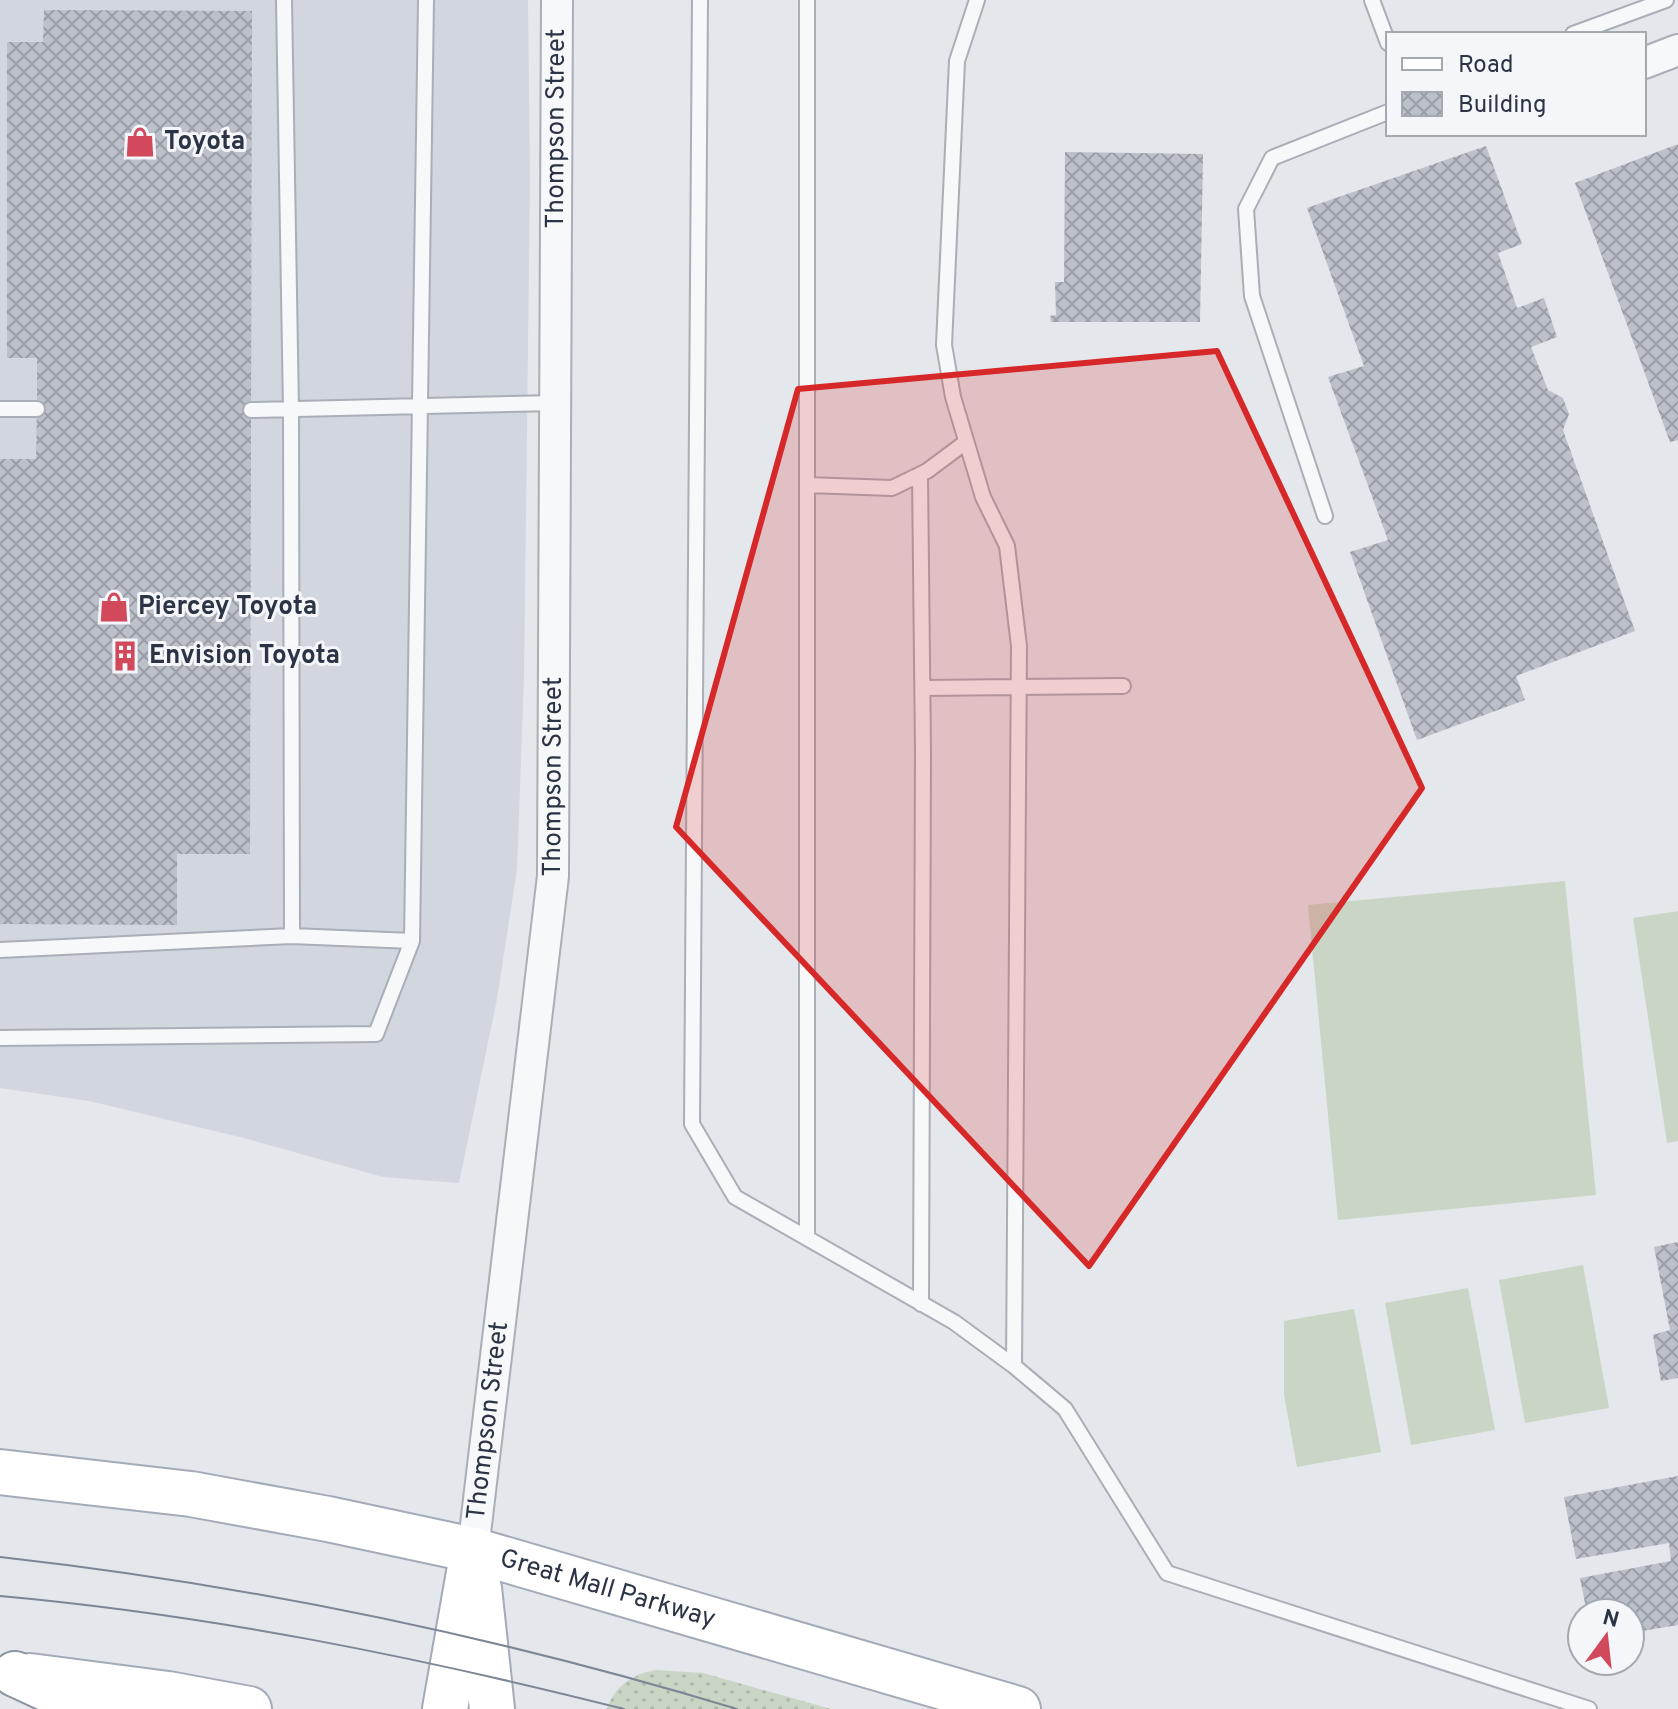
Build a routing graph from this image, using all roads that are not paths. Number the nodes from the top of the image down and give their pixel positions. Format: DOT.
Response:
graph roads {
  1 [pos="284,0"];
  2 [pos="426,0"];
  3 [pos="557,0"];
  4 [pos="700,0"];
  5 [pos="807,0"];
  6 [pos="977,0"];
  7 [pos="1372,0"];
  8 [pos="1666,0"];
  9 [pos="1578,32"];
  10 [pos="1386,38"];
  11 [pos="1678,50"];
  12 [pos="1646,62"];
  13 [pos="1386,113"];
  14 [pos="556,403"];
  15 [pos="420,407"];
  16 [pos="0,409"];
  17 [pos="37,409"];
  18 [pos="251,410"];
  19 [pos="291,410"];
  20 [pos="966,442"];
  21 [pos="920,475"];
  22 [pos="807,485"];
  23 [pos="1325,516"];
  24 [pos="1123,686"];
  25 [pos="923,688"];
  26 [pos="1019,689"];
  27 [pos="292,936"];
  28 [pos="412,941"];
  29 [pos="0,950"];
  30 [pos="0,1038"];
  31 [pos="807,1236"];
  32 [pos="921,1304"];
  33 [pos="1014,1366"];
  34 [pos="0,1472"];
  35 [pos="473,1550"];
  36 [pos="7,1674"];
  37 [pos="91,1709"];
  38 [pos="249,1709"];
  39 [pos="445,1709"];
  40 [pos="492,1709"];
  41 [pos="1018,1709"];
  42 [pos="1589,1709"];
  1 -- 19 [label="lane"];
  2 -- 15 [label="lane"];
  3 -- 14 [label="street, Thompson Street"];
  4 -- 31 [label="lane"];
  5 -- 22 [label="lane"];
  6 -- 20 [label="lane"];
  7 -- 10 [label="lane"];
  8 -- 9 [label="lane"];
  11 -- 12 [label="street"];
  13 -- 23 [label="lane"];
  14 -- 15 [label="lane"];
  14 -- 35 [label="street, Thompson Street"];
  15 -- 19 [label="lane"];
  15 -- 28 [label="lane"];
  16 -- 17 [label="lane"];
  18 -- 19 [label="lane"];
  19 -- 27 [label="lane"];
  20 -- 21 [label="lane"];
  20 -- 26 [label="lane"];
  21 -- 22 [label="lane"];
  21 -- 25 [label="lane"];
  22 -- 31 [label="lane"];
  24 -- 26 [label="lane"];
  25 -- 26 [label="lane"];
  25 -- 32 [label="lane"];
  26 -- 33 [label="lane"];
  27 -- 28 [label="lane"];
  27 -- 29 [label="lane"];
  28 -- 30 [label="lane"];
  31 -- 32 [label="lane"];
  32 -- 33 [label="lane"];
  33 -- 42 [label="lane"];
  34 -- 35 [label="main road, Great Mall Parkway"];
  35 -- 39 [label="main road, Thompson Street"];
  35 -- 40 [label="main road, Thompson Street"];
  35 -- 41 [label="main road, Great Mall Parkway"];
  36 -- 37 [label="main road"];
  36 -- 38 [label="main road"];
}
